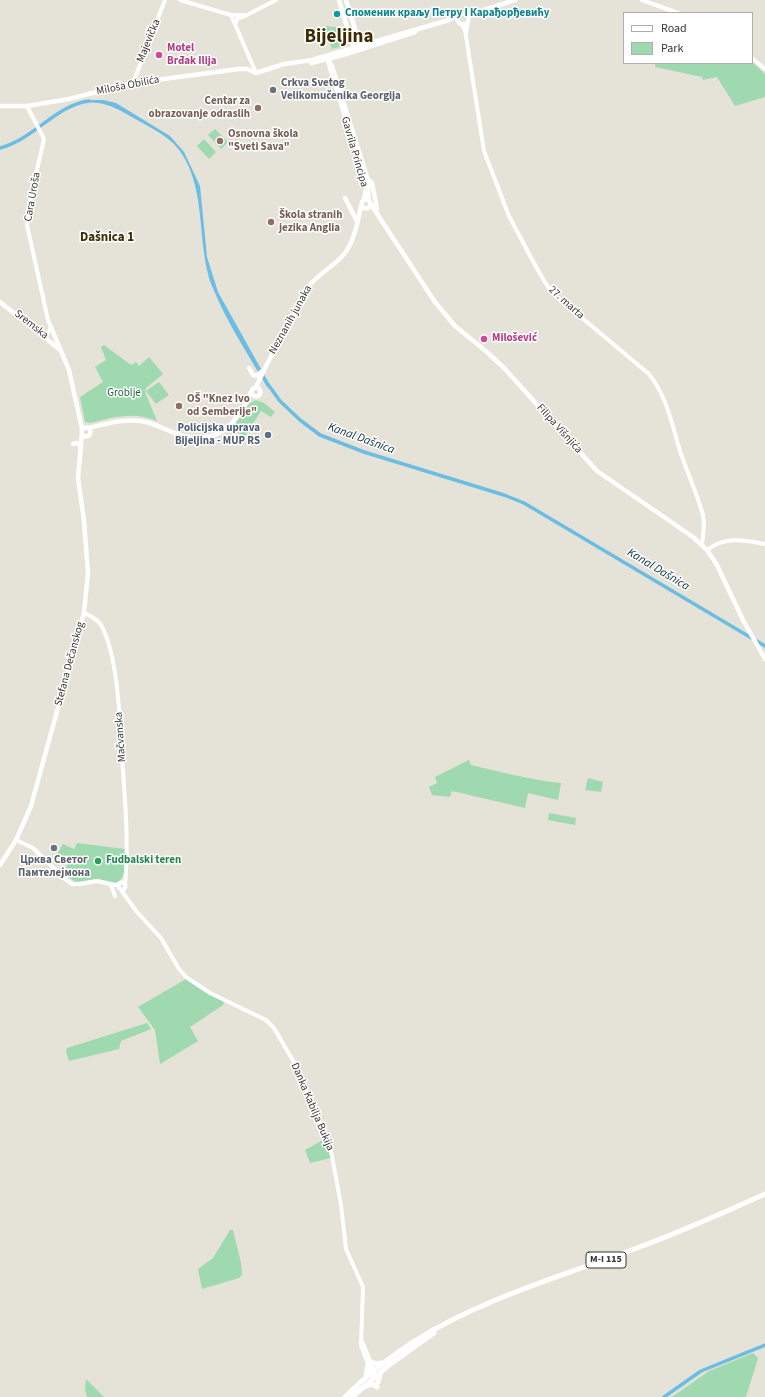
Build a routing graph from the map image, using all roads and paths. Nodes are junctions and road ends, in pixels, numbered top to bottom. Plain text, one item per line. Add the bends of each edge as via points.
1 (165, 0) edge
2 (180, 0) edge
3 (276, 0) edge
4 (339, 0) edge
5 (346, 0) edge
6 (515, 0) edge
7 (642, 0) edge
8 (481, 11) junction
9 (675, 12) edge
10 (462, 14) junction
11 (231, 15) junction
12 (247, 15) junction
13 (468, 21) junction
14 (460, 23) junction
15 (235, 24) junction
16 (466, 37) junction
17 (361, 47) junction
18 (353, 50) junction
19 (336, 57) junction
20 (328, 58) junction
21 (753, 59) edge
22 (252, 62) junction
23 (299, 62) junction
24 (316, 62) junction
25 (330, 66) junction
26 (247, 69) junction
27 (765, 69) edge
28 (259, 72) junction
29 (134, 83) junction
30 (0, 106) edge
31 (27, 106) junction
32 (367, 178) junction
33 (345, 198) dead end
34 (368, 204) junction
35 (378, 215) junction
36 (359, 218) junction
37 (357, 223) junction
38 (0, 302) edge
39 (51, 328) junction
40 (46, 337) junction
41 (60, 350) junction
42 (249, 368) dead end
43 (259, 376) junction
44 (258, 388) junction
45 (251, 392) junction
46 (255, 396) junction
47 (245, 406) junction
48 (79, 412) junction
49 (104, 424) junction
50 (88, 428) junction
51 (82, 432) junction
52 (89, 435) junction
53 (72, 444) dead end
54 (81, 447) junction
55 (80, 453) junction
56 (702, 544) junction
57 (765, 544) edge
58 (707, 550) junction
59 (84, 613) junction
60 (765, 659) edge
61 (16, 840) junction
62 (0, 865) edge
63 (110, 885) junction
64 (121, 886) junction
65 (115, 896) dead end
66 (765, 1194) edge
67 (446, 1324) junction
68 (385, 1362) junction
69 (369, 1364) junction
70 (383, 1370) junction
71 (373, 1374) junction
72 (365, 1378) junction
73 (361, 1388) junction
74 (345, 1397) edge
75 (352, 1397) edge

1 - 29 street, Majevička
2 - 11 street
3 - 12 street
4 - 18 main road
5 - 17 main road
6 - 8 main road
7 - 9 street
8 - 10 main road
8 - 13 main road
10 - 13 main road via 468,16
10 - 14 main road
10 - 17 main road
11 - 12 street
11 - 15 street
12 - 15 street via 238,18
13 - 14 main road
13 - 16 street
14 - 16 street
14 - 17 main road via 454,21
15 - 22 street
16 - 56 street, 27. marta via 484,151 509,216 539,274 552,292 649,374 660,390 667,402 678,445 703,515
17 - 18 main road
18 - 19 main road
18 - 20 main road
19 - 20 main road
19 - 25 main road
20 - 23 main road
20 - 24 main road
20 - 25 main road, Gavrila Principa
21 - 27 street
22 - 26 street
22 - 28 street
23 - 24 main road
23 - 28 main road
24 - 25 main road
25 - 32 main road, Gavrila Principa
25 - 34 main road, Gavrila Principa via 364,178
26 - 28 main road
26 - 29 main road, Miloša Obilića
29 - 31 main road, Miloša Obilića
30 - 31 main road, Miloša Obilića
31 - 39 street, Cara Uroša via 41,132 43,145 27,225
32 - 34 main road
32 - 35 main road via 372,184
33 - 37 main road via 357,218
34 - 35 main road
34 - 36 main road
34 - 36 main road via 361,202
35 - 56 main road, Filipa Višnjića via 442,311 455,326 505,369 597,471
36 - 37 main road, Neznanih junaka
37 - 43 main road, Neznanih junaka via 345,253 318,275 309,286
38 - 40 main road, Sremska
39 - 40 street
39 - 41 main road
40 - 41 main road, Sremska
41 - 48 main road via 69,370
42 - 43 main road via 253,375
43 - 44 main road
44 - 45 main road via 253,388
44 - 46 main road via 260,394
45 - 46 main road
45 - 47 main road
46 - 47 main road
47 - 49 main road via 231,425 206,436 185,436 146,422 120,421
48 - 50 main road
48 - 51 main road
49 - 50 main road
49 - 52 main road
50 - 51 main road
50 - 52 main road
51 - 52 main road
51 - 54 main road
52 - 55 main road
53 - 54 main road
54 - 55 main road
55 - 59 main road, Stefana Dečanskog via 78,480 88,567
56 - 58 main road, Filipa Višnjića
57 - 58 street via 730,540
58 - 60 main road, Filipa Višnjića
59 - 61 main road, Stefana Dečanskog via 37,788
59 - 64 street, Mačvanska via 96,619 102,627 111,658 117,694 125,791 126,873
61 - 62 main road, Stefana Dečanskog
61 - 63 street via 33,848 70,883 97,881
63 - 64 street
63 - 65 street
64 - 69 street, Danka Kabilja Bukija via 137,912 161,938 179,969 210,993 269,1022 299,1071 333,1159 346,1249 363,1291 361,1337
66 - 67 main road, M-I 115 via 688,1229 516,1292
67 - 68 main road, M-I 115 via 416,1340
67 - 70 main road, M-I 115
68 - 69 main road
68 - 71 main road, M-I 115
69 - 71 street
69 - 72 main road
70 - 71 main road, M-I 115
70 - 73 main road via 379,1375 378,1385 370,1384
71 - 72 main road, M-I 115
71 - 73 main road, M-I 115
72 - 74 main road, M-I 115
73 - 75 main road, M-I 115

